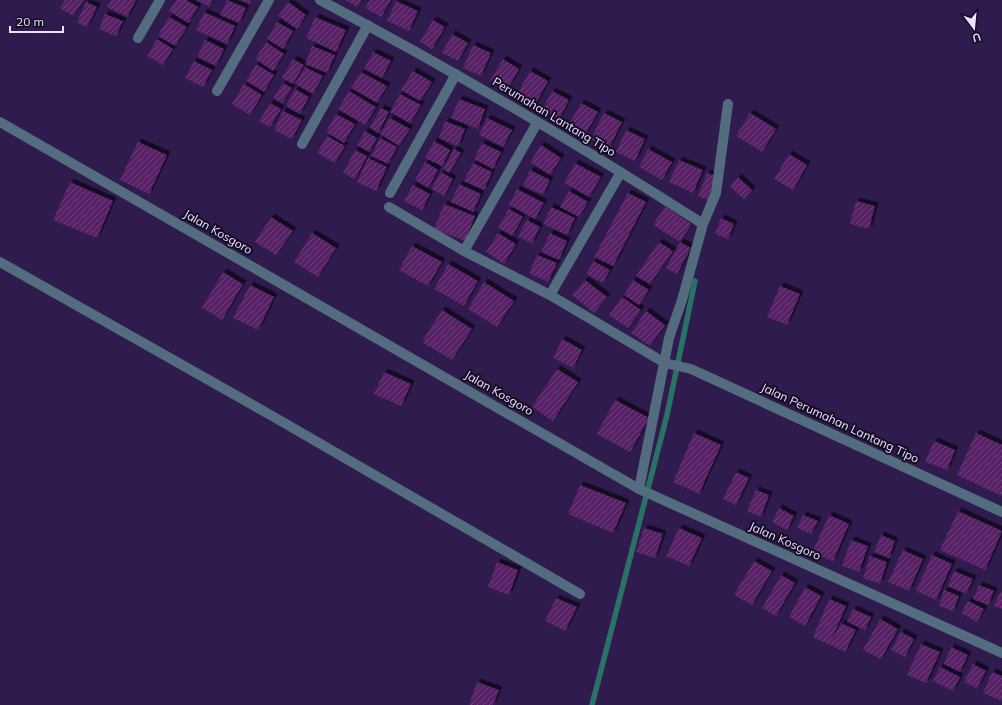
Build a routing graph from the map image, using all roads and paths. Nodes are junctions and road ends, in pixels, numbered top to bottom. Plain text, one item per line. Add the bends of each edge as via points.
1 (160, 0) edge
2 (269, 0) edge
3 (320, 0) edge
4 (368, 26) junction
5 (138, 38) dead end
6 (456, 74) junction
7 (216, 90) dead end
8 (728, 104) dead end
9 (0, 122) edge
10 (537, 123) junction
11 (302, 144) dead end
12 (621, 172) junction
13 (390, 193) dead end
14 (390, 207) dead end
15 (703, 224) junction
16 (464, 251) junction
17 (0, 262) edge
18 (550, 295) junction
19 (665, 363) junction
20 (639, 489) junction
21 (1002, 512) edge
22 (580, 594) dead end
23 (1002, 653) edge

1 - 5 street
2 - 7 street
3 - 4 street, Perumahan Lantang Tipo
4 - 6 street, Perumahan Lantang Tipo
4 - 11 street
6 - 10 street, Perumahan Lantang Tipo
6 - 13 street
8 - 15 street via 716,193
9 - 20 street, Jalan Kosgoro
10 - 12 street, Perumahan Lantang Tipo
10 - 16 street
12 - 15 street, Perumahan Lantang Tipo
12 - 18 street
14 - 16 street, Jalan Perumahan Lantang Tipo
15 - 19 street via 669,338
16 - 18 street, Jalan Perumahan Lantang Tipo
17 - 22 street
18 - 19 street, Jalan Perumahan Lantang Tipo
19 - 20 street
19 - 21 street, Jalan Perumahan Lantang Tipo via 691,369
20 - 23 street, Jalan Kosgoro

